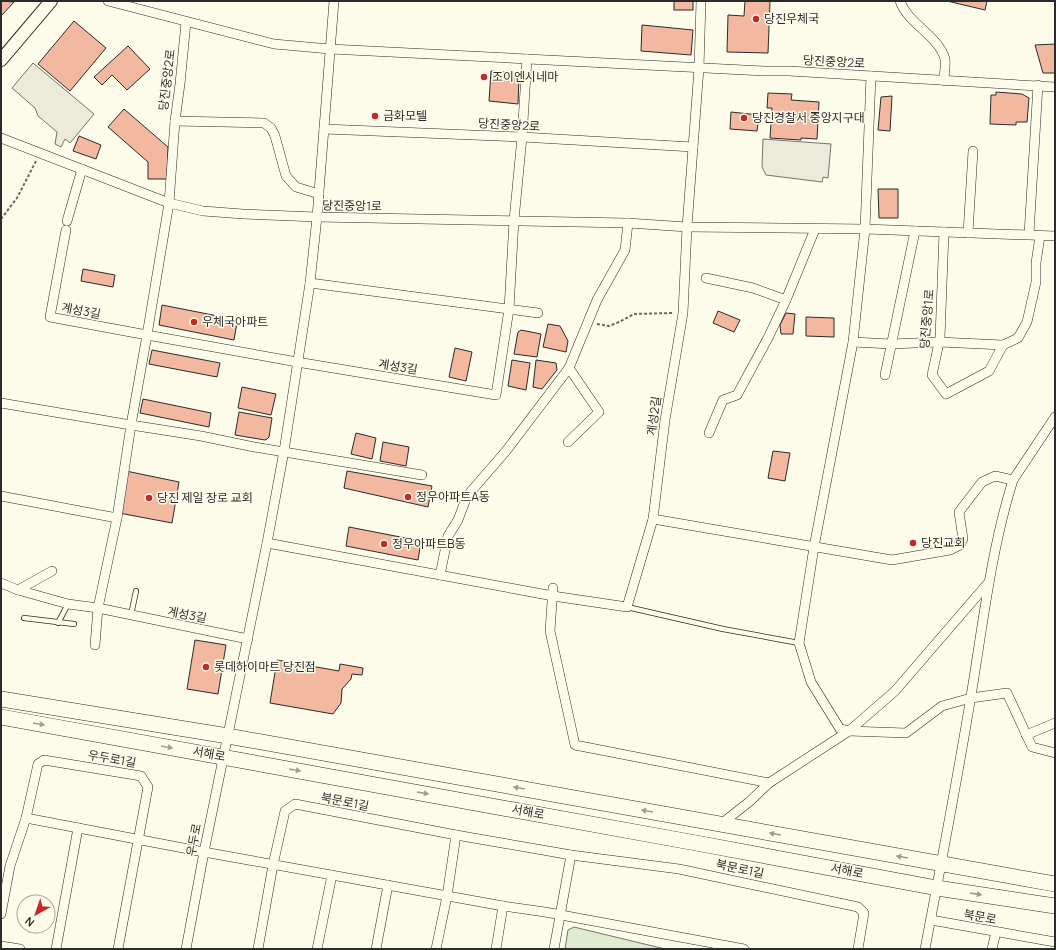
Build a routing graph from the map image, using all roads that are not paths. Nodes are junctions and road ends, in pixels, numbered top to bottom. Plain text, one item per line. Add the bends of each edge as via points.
1 (51, 1) edge
2 (108, 1) edge
3 (334, 1) edge
4 (701, 1) edge
5 (900, 1) edge
6 (186, 22) junction
7 (330, 49) junction
8 (1, 60) edge
9 (527, 60) junction
10 (699, 68) junction
11 (872, 76) junction
12 (944, 81) junction
13 (1038, 85) junction
14 (1055, 87) edge
15 (175, 121) junction
16 (324, 129) junction
17 (522, 137) junction
18 (1, 138) edge
19 (693, 147) junction
20 (973, 151) dead end
21 (82, 169) junction
22 (319, 194) junction
23 (169, 202) junction
24 (317, 217) junction
25 (514, 220) junction
26 (628, 223) junction
27 (687, 227) junction
28 (815, 229) junction
29 (865, 229) junction
30 (915, 231) junction
31 (944, 232) junction
32 (968, 233) junction
33 (1029, 234) junction
34 (1040, 236) junction
35 (1055, 236) edge
36 (706, 278) dead end
37 (310, 282) junction
38 (786, 300) junction
39 (509, 309) junction
40 (538, 313) dead end
41 (146, 335) junction
42 (853, 342) junction
43 (939, 342) junction
44 (891, 344) junction
45 (1003, 345) junction
46 (297, 362) junction
47 (569, 368) junction
48 (885, 375) dead end
49 (1, 403) edge
50 (1055, 417) edge
51 (131, 425) junction
52 (709, 433) dead end
53 (568, 442) dead end
54 (284, 451) junction
55 (422, 475) dead end
56 (1013, 480) junction
57 (1, 496) edge
58 (117, 518) junction
59 (653, 520) junction
60 (267, 544) junction
61 (814, 547) junction
62 (52, 571) dead end
63 (440, 575) junction
64 (989, 582) junction
65 (1, 583) edge
66 (18, 590) junction
67 (136, 591) dead end
68 (553, 592) junction
69 (68, 604) junction
70 (627, 607) junction
71 (98, 608) junction
72 (130, 615) junction
73 (24, 618) dead end
74 (58, 623) junction
75 (74, 624) dead end
76 (248, 639) junction
77 (799, 643) junction
78 (95, 645) dead end
79 (971, 698) junction
80 (1, 699) edge
81 (1, 717) edge
82 (1055, 723) edge
83 (849, 731) junction
84 (1026, 735) junction
85 (228, 736) junction
86 (1055, 753) edge
87 (224, 757) junction
88 (769, 783) junction
89 (26, 818) junction
90 (721, 824) junction
91 (78, 828) junction
92 (456, 835) junction
93 (138, 840) junction
94 (204, 852) junction
95 (571, 855) junction
96 (273, 864) junction
97 (941, 864) junction
98 (332, 875) junction
99 (1055, 884) edge
100 (388, 885) junction
101 (937, 888) junction
102 (447, 896) junction
103 (503, 906) junction
104 (1055, 906) edge
105 (1, 914) edge
106 (560, 914) junction
107 (931, 920) junction
108 (996, 932) junction
109 (1055, 942) edge
110 (1, 946) edge
111 (20, 949) edge
112 (56, 949) edge
113 (118, 949) edge
114 (186, 949) edge
115 (258, 949) edge
116 (317, 949) edge
117 (376, 949) edge
118 (436, 949) edge
119 (496, 949) edge
120 (554, 949) edge
121 (744, 949) edge
122 (858, 949) edge
123 (925, 949) edge
124 (992, 949) edge

1 - 8 street
2 - 6 street, 당진중앙2로
3 - 7 street
4 - 10 street
5 - 12 street via 906,12 941,50 945,60
6 - 7 street, 당진중앙2로 via 274,44
6 - 15 street, 당진중앙2로
7 - 9 street, 당진중앙2로
7 - 16 street
9 - 10 street, 당진중앙2로
9 - 17 street
10 - 11 street, 당진중앙2로
10 - 19 street
11 - 12 street, 당진중앙2로
11 - 29 street, 당진중앙2로
12 - 13 street, 당진중앙2로
13 - 14 street, 당진중앙2로
13 - 33 street
15 - 22 street, 당진중앙2로 via 264,123 271,128 275,136 286,176 296,187
15 - 23 street
16 - 17 street, 당진중앙2로
16 - 22 street
17 - 19 street, 당진중앙2로
17 - 25 street
18 - 21 street, 당진중앙1로
19 - 27 street
20 - 32 street
21 - 23 street, 당진중앙1로
21 - 41 street, 계성3길 via 66,226 50,317
22 - 24 street
23 - 24 street, 당진중앙1로 via 203,211
23 - 41 street
24 - 25 street, 당진중앙1로
24 - 37 street
25 - 26 street, 당진중앙1로
25 - 39 street
26 - 27 street, 당진중앙1로
26 - 47 street via 625,250 597,300
27 - 28 street, 당진중앙1로
27 - 59 street, 계성2길 via 683,313 665,420
28 - 29 street, 당진중앙1로
28 - 38 street
29 - 30 street, 당진중앙1로
29 - 42 street, 당진중앙2로
30 - 31 street, 당진중앙1로
30 - 44 street
31 - 32 street, 당진중앙1로
31 - 43 street, 당진중앙1로
32 - 33 street, 당진중앙1로
33 - 34 street, 당진중앙1로
34 - 35 street, 당진중앙1로
34 - 45 street via 1036,282 1027,322 1018,338
36 - 38 street via 753,288
37 - 39 street
37 - 46 street
38 - 52 street via 738,395 723,400
39 - 40 street
39 - 46 street, 계성3길 via 496,395
41 - 46 street, 계성3길
41 - 51 street
42 - 44 street
42 - 61 street, 당진중앙2로
43 - 44 street
43 - 45 street
43 - 45 street, 당진중앙1로 via 932,375 946,394 990,371
44 - 48 street
46 - 54 street
47 - 53 street via 599,412
47 - 63 street via 506,451 467,496 458,520 448,536
49 - 51 street
50 - 56 street
51 - 54 street
51 - 58 street
54 - 55 street
54 - 60 street
56 - 61 street via 995,476 982,482 959,512 963,539 960,545 950,550 892,560
56 - 64 street via 1003,511
57 - 58 street
58 - 71 street
59 - 61 street
59 - 70 street, 계성2길
60 - 63 street
60 - 76 street
61 - 77 street, 당진중앙2로
62 - 66 street
63 - 68 street
64 - 79 street
64 - 83 street via 895,691
65 - 66 street, 계성3길
66 - 69 street, 계성3길
67 - 72 lane
68 - 70 street
68 - 88 street via 550,631 575,745
69 - 71 street, 계성3길
69 - 74 lane
70 - 77 lane
71 - 72 street, 계성3길
71 - 78 street
72 - 76 street, 계성3길
73 - 74 lane
74 - 75 lane
76 - 85 street
77 - 83 street via 811,682 840,729
79 - 83 street via 942,706 906,733
79 - 84 street via 1007,693
79 - 97 street
80 - 85 main road, 서해로
81 -> 87 main road, 서해로
82 - 84 street
83 - 88 street
84 - 86 street via 1032,747
85 - 87 street, 우두로
90 -> 85 main road, 서해로
87 - 94 street, 우두로
87 -> 101 main road, 서해로
88 - 90 street via 750,802
89 - 91 street
89 - 93 street, 우두로1길 via 38,764 44,760 141,776 148,787
89 - 105 street via 10,866
97 -> 90 main road, 서해로
91 - 93 street
91 - 112 street
92 - 95 street, 북문로1길
92 - 96 street, 북문로1길 via 295,804 285,811
92 - 102 street
93 - 94 street
93 - 113 street, 우두로1길
94 - 96 street
94 - 114 street, 우두로
95 - 106 street
95 - 122 street, 북문로1길 via 679,869 858,907 864,913
96 - 98 street
96 - 115 street, 북문로1길
97 - 99 main road, 서해로
97 - 101 street
98 - 100 street
98 - 116 street
100 - 102 street
100 - 117 street
101 -> 104 main road, 서해로
101 - 107 street
102 - 103 street
102 - 118 street
103 - 106 street
103 - 119 street
106 - 120 street
106 - 121 street
107 - 108 street, 북문로
107 - 123 street
108 - 109 street, 북문로
108 - 124 street
110 - 111 street

